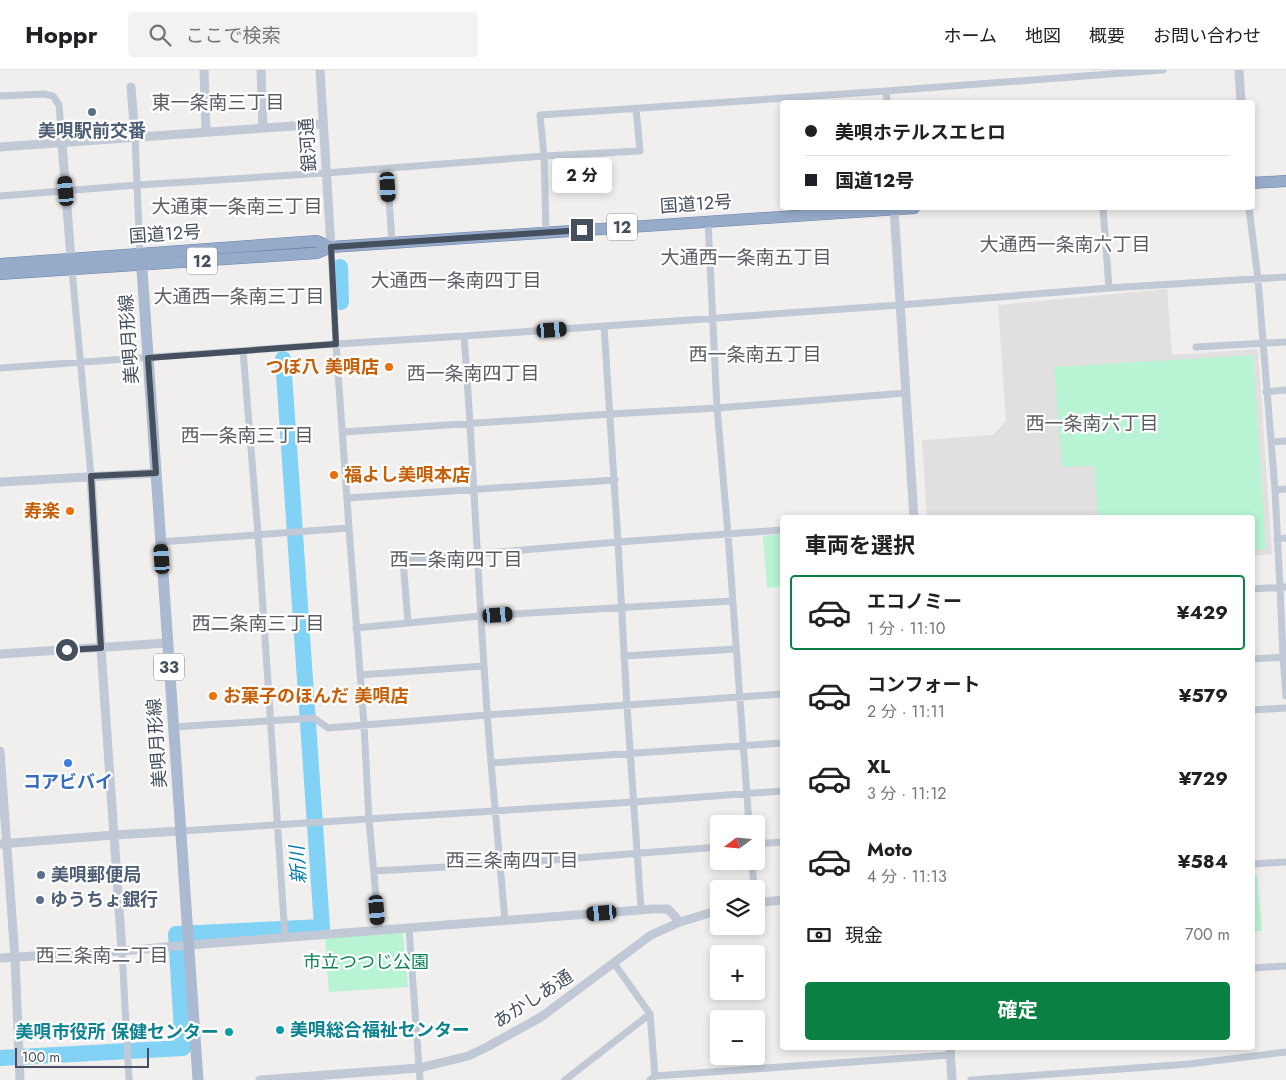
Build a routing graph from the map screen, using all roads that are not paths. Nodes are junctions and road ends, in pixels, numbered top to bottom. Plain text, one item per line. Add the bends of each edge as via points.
1 (204, 70) edge
2 (261, 70) edge
3 (320, 70) edge
4 (1163, 70) edge
5 (1240, 70) edge
6 (131, 86) dead end
7 (886, 91) junction
8 (0, 96) edge
9 (887, 100) edge
10 (1242, 100) edge
11 (636, 108) junction
12 (322, 124) junction
13 (263, 128) junction
14 (206, 132) junction
15 (135, 137) junction
16 (62, 143) junction
17 (0, 147) edge
18 (544, 156) junction
19 (387, 169) junction
20 (326, 173) junction
21 (1286, 181) edge
22 (1255, 183) edge
23 (137, 185) junction
24 (66, 191) junction
25 (0, 196) edge
26 (865, 210) edge
27 (894, 210) edge
28 (1104, 210) edge
29 (1249, 210) edge
30 (708, 221) junction
31 (546, 232) junction
32 (392, 243) junction
33 (331, 247) junction
34 (141, 259) junction
35 (0, 264) edge
36 (71, 265) junction
37 (0, 274) edge
38 (1286, 277) edge
39 (1258, 279) junction
40 (1109, 288) junction
41 (900, 305) junction
42 (713, 318) junction
43 (604, 326) junction
44 (464, 336) junction
45 (1286, 342) edge
46 (336, 344) junction
47 (1263, 344) junction
48 (1196, 347) dead end
49 (243, 351) junction
50 (148, 358) junction
51 (80, 362) junction
52 (0, 368) edge
53 (1286, 390) edge
54 (1266, 392) junction
55 (906, 393) junction
56 (717, 408) junction
57 (611, 414) junction
58 (471, 424) junction
59 (343, 432) junction
60 (1286, 441) edge
61 (1271, 442) junction
62 (156, 473) junction
63 (91, 476) junction
64 (615, 480) junction
65 (0, 482) edge
66 (1286, 489) edge
67 (474, 490) junction
68 (1274, 490) junction
69 (347, 498) junction
70 (914, 515) edge
71 (348, 528) junction
72 (780, 530) edge
73 (258, 534) junction
74 (728, 534) junction
75 (1286, 538) edge
76 (1277, 539) junction
77 (160, 542) junction
78 (618, 542) junction
79 (477, 554) junction
80 (1283, 587) edge
81 (1255, 589) edge
82 (732, 601) junction
83 (622, 607) junction
84 (480, 616) junction
85 (408, 623) junction
86 (356, 628) junction
87 (168, 643) junction
88 (101, 648) junction
89 (736, 649) junction
90 (0, 654) edge
91 (624, 656) junction
92 (1284, 657) edge
93 (1255, 660) edge
94 (484, 666) junction
95 (360, 674) junction
96 (780, 694) edge
97 (1286, 696) edge
98 (740, 697) junction
99 (627, 706) junction
100 (1286, 708) edge
101 (1255, 710) edge
102 (487, 715) junction
103 (270, 721) junction
104 (364, 725) junction
105 (173, 727) junction
106 (780, 743) edge
107 (743, 745) junction
108 (0, 751) edge
109 (630, 754) junction
110 (491, 763) junction
111 (780, 791) edge
112 (746, 794) junction
113 (634, 802) junction
114 (495, 811) junction
115 (748, 815) edge
116 (369, 820) junction
117 (277, 824) junction
118 (181, 831) junction
119 (114, 835) junction
120 (780, 842) edge
121 (765, 843) edge
122 (3, 844) edge
123 (710, 848) edge
124 (637, 854) junction
125 (1286, 862) edge
126 (500, 864) junction
127 (1255, 864) edge
128 (374, 871) junction
129 (780, 900) edge
130 (765, 902) edge
131 (641, 909) junction
132 (710, 913) edge
133 (505, 921) junction
134 (680, 922) junction
135 (409, 928) junction
136 (379, 929) junction
137 (285, 937) junction
138 (189, 944) junction
139 (122, 951) junction
140 (0, 958) edge
141 (15, 958) junction
142 (614, 964) junction
143 (1286, 966) edge
144 (1255, 968) edge
145 (650, 1014) junction
146 (950, 1051) edge
147 (1286, 1052) edge
148 (419, 1068) junction
149 (653, 1078) edge
150 (20, 1080) edge
151 (129, 1080) edge
152 (198, 1080) edge
153 (266, 1080) edge
154 (420, 1080) edge
155 (565, 1080) edge
156 (952, 1080) edge
157 (971, 1080) edge

1 - 14 street
2 - 13 street
3 - 12 street, 銀河通
4 - 7 street
5 - 10 street
6 - 15 street
7 - 9 street
7 - 11 street
8 - 16 street via 53,96 60,105
11 - 18 street via 540,115
11 - 18 street via 640,150
12 - 13 street
12 - 20 street, 銀河通
13 - 14 street
14 - 15 street
15 - 16 street
15 - 23 street
16 - 17 street
16 - 24 street
18 - 19 street
18 - 31 street
19 - 20 street
19 - 32 street
20 - 23 street
20 - 33 street, 銀河通
21 - 22 highway
23 - 24 street
23 - 34 street
24 - 25 street
24 - 36 street
26 - 30 highway, 国道12号 / 12
27 - 41 street
28 - 40 street
29 - 39 street
30 - 31 highway, 国道12号 / 12
30 - 42 street
31 - 32 highway, 国道12号 / 12
32 - 33 highway, 国道12号 / 12
33 - 34 highway, 国道12号 / 12 via 317,253
33 - 46 street
34 - 36 highway, 国道12号 / 12
34 - 50 main road, 美唄月形線 / 33
35 - 36 highway, 国道12号 / 12
36 - 37 highway, 国道12号 / 12
36 - 51 street
38 - 39 street
39 - 40 street
39 - 47 street
40 - 41 street
41 - 42 street
41 - 55 street
42 - 43 street
42 - 56 street
43 - 44 street
43 - 57 street
44 - 46 street
44 - 58 street
45 - 47 street
46 - 49 street
46 - 59 street
47 - 48 street
47 - 54 street
49 - 50 street
49 - 73 street
50 - 51 street
50 - 62 main road, 美唄月形線 / 33
51 - 52 street
51 - 63 street
53 - 54 street
54 - 61 street
55 - 56 street
55 - 70 street
56 - 57 street
56 - 74 street
57 - 58 street
57 - 64 street
58 - 59 street
58 - 67 street
59 - 69 street
60 - 61 street
61 - 68 street
62 - 63 street
62 - 77 main road, 美唄月形線 / 33
63 - 65 street
63 - 88 street
64 - 67 street
64 - 78 street
66 - 68 street
67 - 69 street
67 - 79 street
68 - 76 street
69 - 71 street
71 - 73 street
71 - 86 street
72 - 74 street
73 - 77 street
73 - 103 street
74 - 78 street
74 - 82 street
75 - 76 street
76 - 80 street
77 - 87 main road, 美唄月形線 / 33
78 - 79 street
78 - 83 street
79 - 84 street
79 - 85 street via 403,560
80 - 81 street
80 - 92 street
82 - 83 street
82 - 89 street
83 - 84 street
83 - 91 street
84 - 85 street
84 - 94 street
85 - 86 street
86 - 95 street
87 - 88 street
87 - 105 main road, 美唄月形線 / 33
88 - 90 street
88 - 119 street
89 - 91 street
89 - 98 street
91 - 99 street
92 - 93 street
92 - 97 street
94 - 95 street
94 - 102 street
95 - 104 street
96 - 98 street
98 - 99 street
98 - 107 street
99 - 102 street
99 - 109 street
100 - 101 street
102 - 104 street
102 - 110 street
103 - 104 street via 314,718 328,728
103 - 105 street
103 - 117 street
104 - 116 street
105 - 118 main road, 美唄月形線 / 33
106 - 107 street
107 - 109 street
107 - 112 street
108 - 122 street
109 - 110 street
109 - 113 street
110 - 114 street
111 - 112 street
112 - 113 street
112 - 115 street
113 - 114 street
113 - 124 street
114 - 116 street
114 - 126 street
116 - 117 street
116 - 128 street
117 - 118 street
117 - 137 street
118 - 119 street
118 - 138 main road, 美唄月形線 / 33
119 - 122 street
119 - 139 street
120 - 121 street
122 - 141 street
123 - 124 street
124 - 126 street
124 - 131 street
125 - 127 street
126 - 128 street
126 - 133 street
128 - 136 street
129 - 130 street
131 - 133 street
131 - 134 street via 668,909
132 - 134 street, あかしあ通
133 - 135 street
134 - 142 street, あかしあ通 via 651,935
135 - 136 street
135 - 148 street
136 - 137 street
137 - 138 street
138 - 139 street
138 - 152 main road, 美唄月形線 / 33
139 - 141 street
139 - 151 street
140 - 141 street
141 - 150 street
142 - 145 street
142 - 148 street, あかしあ通 via 541,1017 487,1047 468,1056
143 - 144 street
145 - 149 street
145 - 155 street
146 - 149 street
146 - 156 street
147 - 157 street via 1189,1064
148 - 153 street, あかしあ通
148 - 154 street

